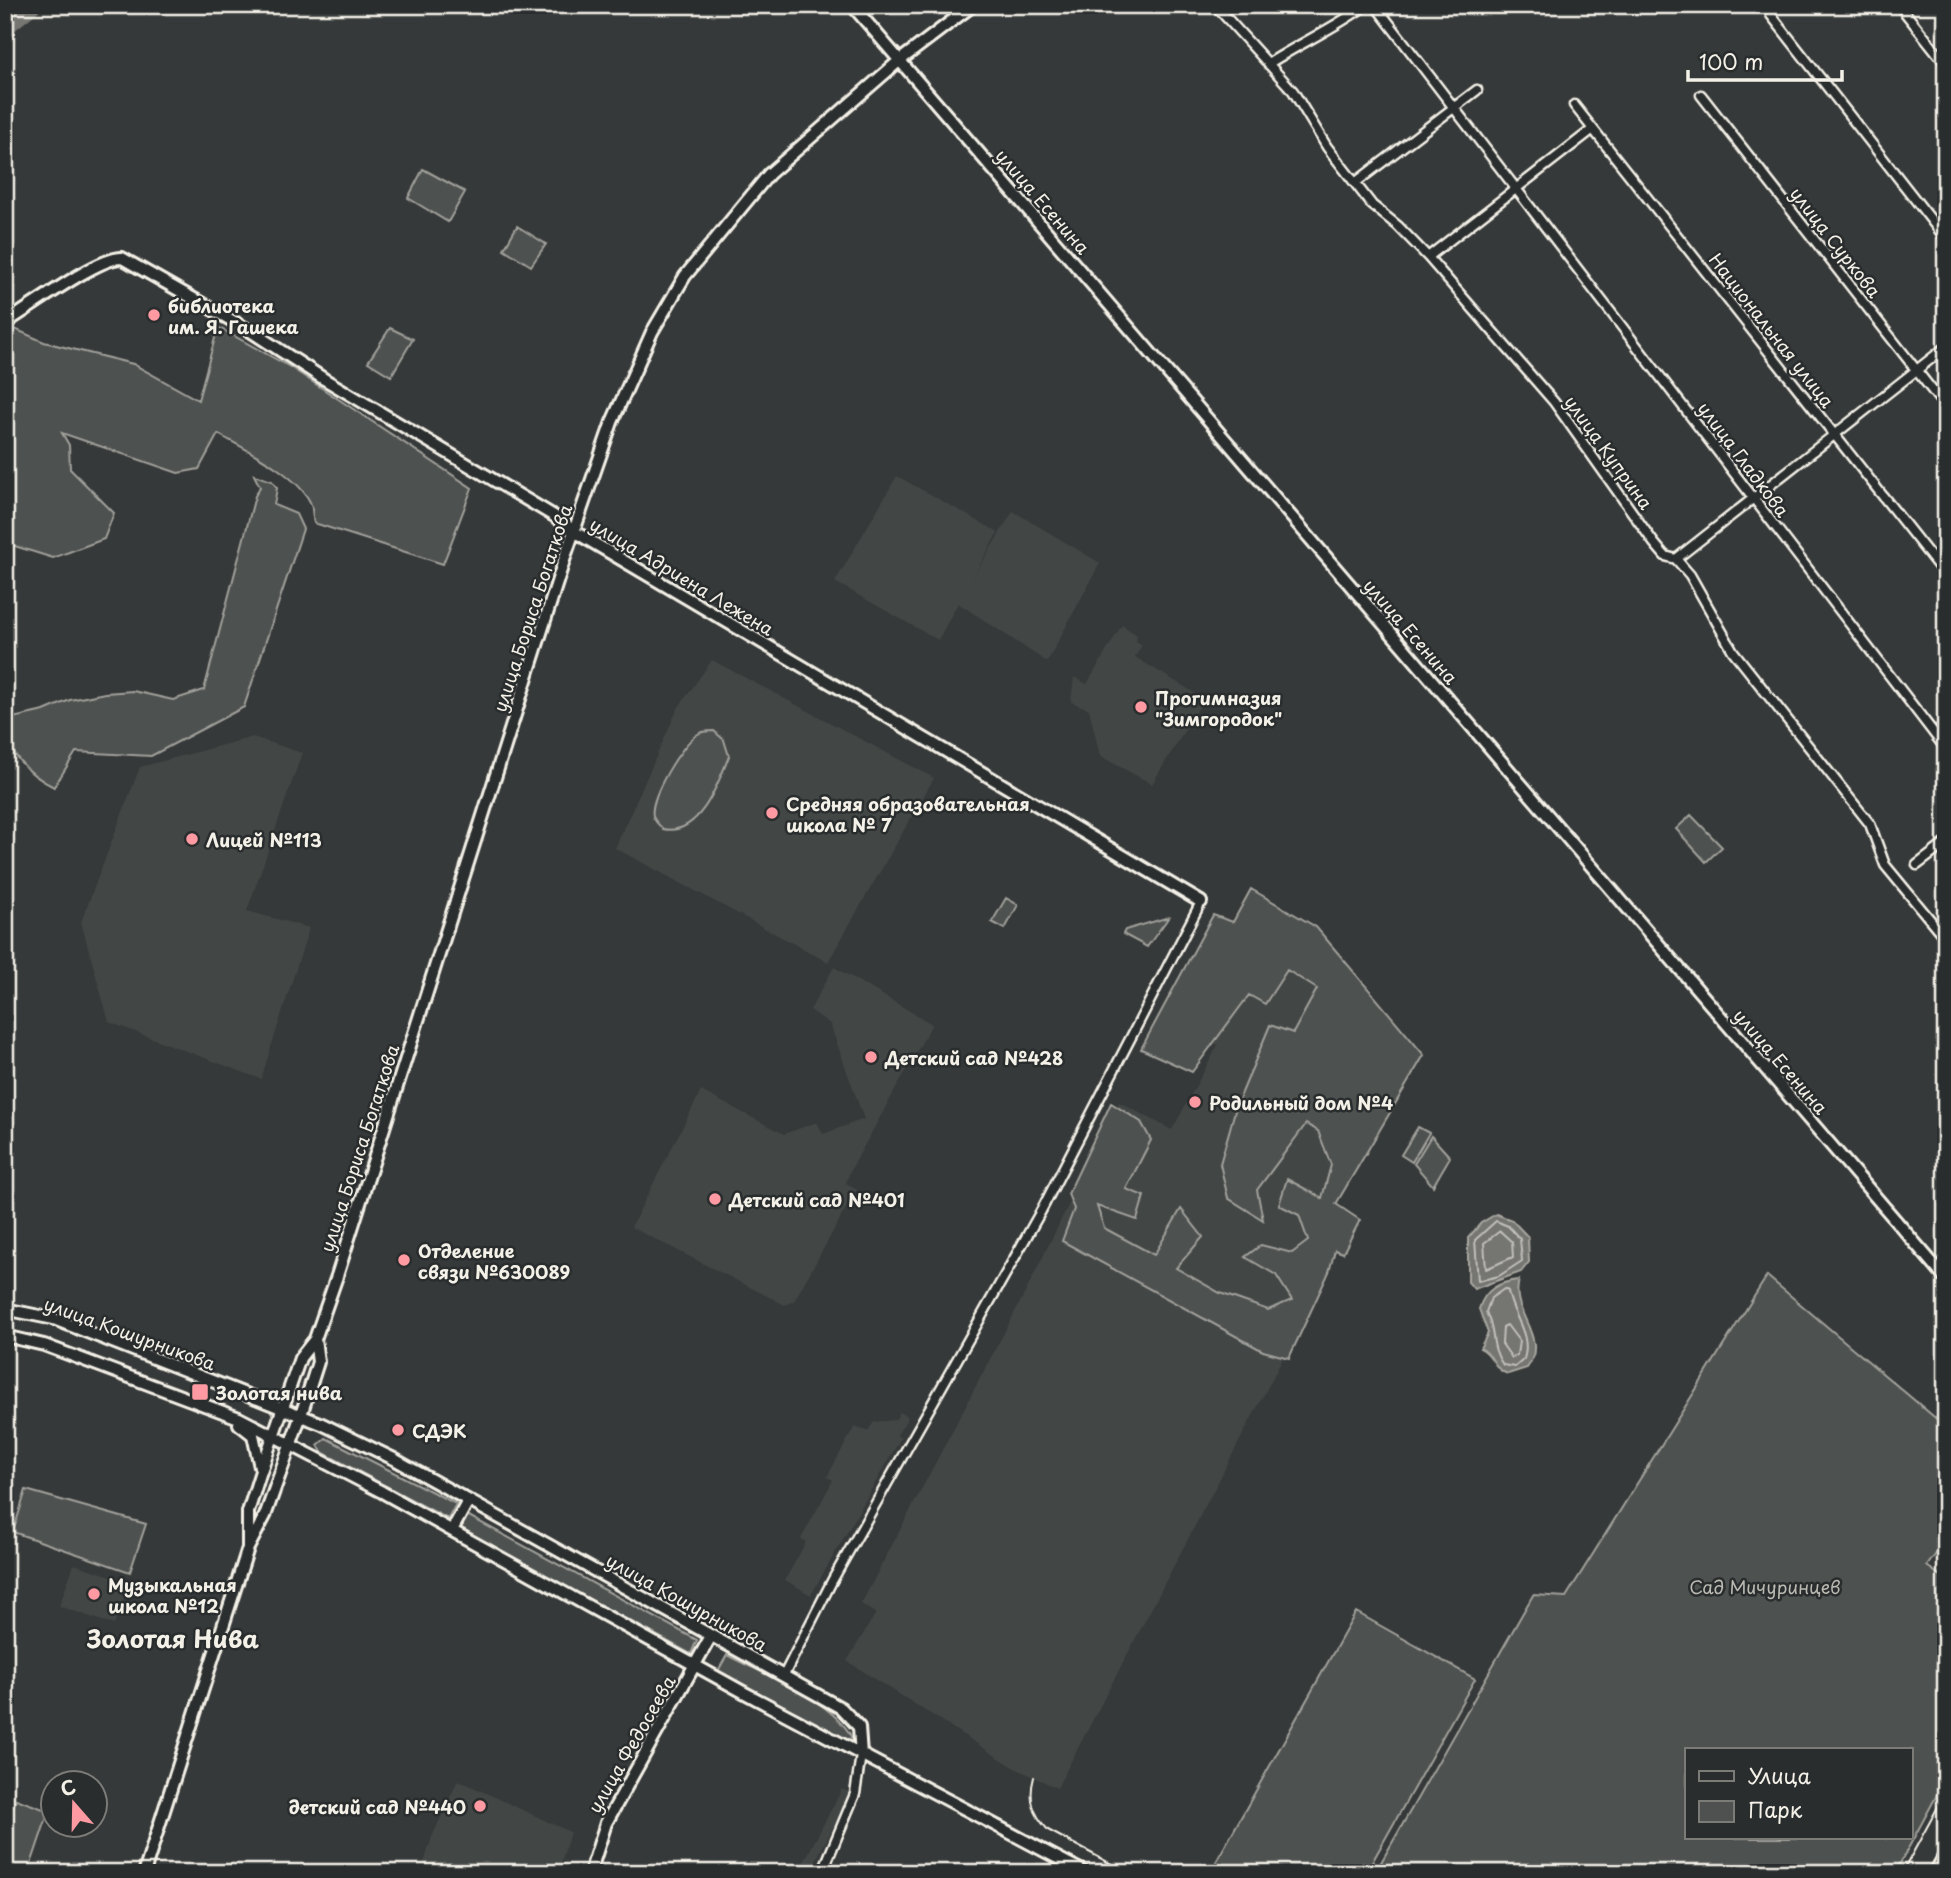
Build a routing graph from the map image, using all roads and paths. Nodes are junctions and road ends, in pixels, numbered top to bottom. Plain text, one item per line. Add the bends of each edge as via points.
1 (852, 5) edge
2 (973, 5) edge
3 (1215, 5) edge
4 (1366, 5) edge
5 (1375, 5) edge
6 (1899, 5) edge
7 (1771, 15) dead end
8 (899, 61) junction
9 (1268, 64) junction
10 (1946, 64) edge
11 (1478, 90) dead end
12 (1701, 95) dead end
13 (1574, 105) dead end
14 (1454, 107) junction
15 (1593, 129) junction
16 (1354, 183) junction
17 (1516, 189) junction
18 (1946, 239) edge
19 (1428, 257) junction
20 (5, 323) edge
21 (1946, 347) edge
22 (1916, 370) junction
23 (1946, 408) edge
24 (1835, 435) junction
25 (1754, 499) junction
26 (575, 532) junction
27 (1676, 559) junction
28 (1946, 576) edge
29 (1946, 749) edge
30 (1946, 843) edge
31 (1917, 865) dead end
32 (1200, 902) joint
33 (1946, 939) edge
34 (1946, 1279) edge
35 (5, 1309) edge
36 (5, 1336) edge
37 (315, 1339) junction
38 (214, 1407) junction
39 (284, 1408) junction
40 (301, 1415) junction
41 (274, 1438) junction
42 (290, 1446) junction
43 (260, 1474) junction
44 (468, 1501) junction
45 (452, 1530) junction
46 (248, 1548) junction
47 (711, 1636) junction
48 (696, 1666) junction
49 (784, 1675) junction
50 (862, 1755) junction
51 (1946, 1855) edge
52 (144, 1873) edge
53 (590, 1873) edge
54 (822, 1873) edge
55 (1086, 1873) edge
56 (1936, 1873) edge

1 - 8 main road, улица Есенина
2 - 8 main road, улица Бориса Богаткова
3 - 9 street, улица Куприна
4 - 9 street
5 - 14 street, улица Гладкова
6 - 10 street
7 - 18 street
8 - 26 main road, улица Бориса Богаткова via 769,174 685,276 628,383
8 - 34 main road, улица Есенина
9 - 16 street, улица Куприна via 1293,91
11 - 14 street
12 - 22 street, улица Суркова
13 - 15 street, Национальная улица
14 - 16 street
14 - 17 street, улица Гладкова
15 - 17 street
15 - 24 street, Национальная улица
16 - 19 street, улица Куприна
17 - 19 street
17 - 25 street, улица Гладкова
19 - 27 street, улица Куприна via 1553,402 1654,543 1665,556
20 - 26 main road, улица Адриена Лежена via 95,266 113,257 122,258 252,332
21 - 22 street
22 - 23 street, улица Суркова
22 - 24 street
24 - 25 street
24 - 28 street, Национальная улица
25 - 27 street
25 - 29 street, улица Гладкова
26 - 32 main road, улица Адриена Лежена
26 - 37 main road, улица Бориса Богаткова
27 - 33 street, улица Куприна via 1733,651 1870,824 1885,866
30 - 31 street
32 - 49 street via 1041,1211 832,1581
35 - 39 main road, улица Кошурникова via 54,1319
36 - 38 main road via 44,1345
37 - 39 main road, улица Бориса Богаткова via 300,1358
37 - 40 main road, улица Бориса Богаткова via 318,1362
38 - 41 main road
38 - 43 main road via 253,1435
39 - 40 main road, улица Кошурникова
39 - 41 main road, улица Бориса Богаткова
40 - 42 main road, улица Бориса Богаткова
40 - 44 main road, улица Кошурникова
41 - 42 main road
41 - 43 main road, улица Бориса Богаткова
42 - 45 main road
42 - 46 main road, улица Бориса Богаткова via 265,1517
43 - 46 main road, улица Бориса Богаткова via 248,1512
44 - 45 main road
44 - 47 main road, улица Кошурникова
45 - 48 main road
46 - 52 main road, улица Бориса Богаткова
47 - 48 main road, улица Федосеева
47 - 49 main road, улица Кошурникова
48 - 50 main road
48 - 53 main road, улица Федосеева via 606,1823
49 - 50 main road, улица Кошурникова via 851,1717 859,1727
50 - 54 street via 855,1794
50 - 55 main road
51 - 56 main road

